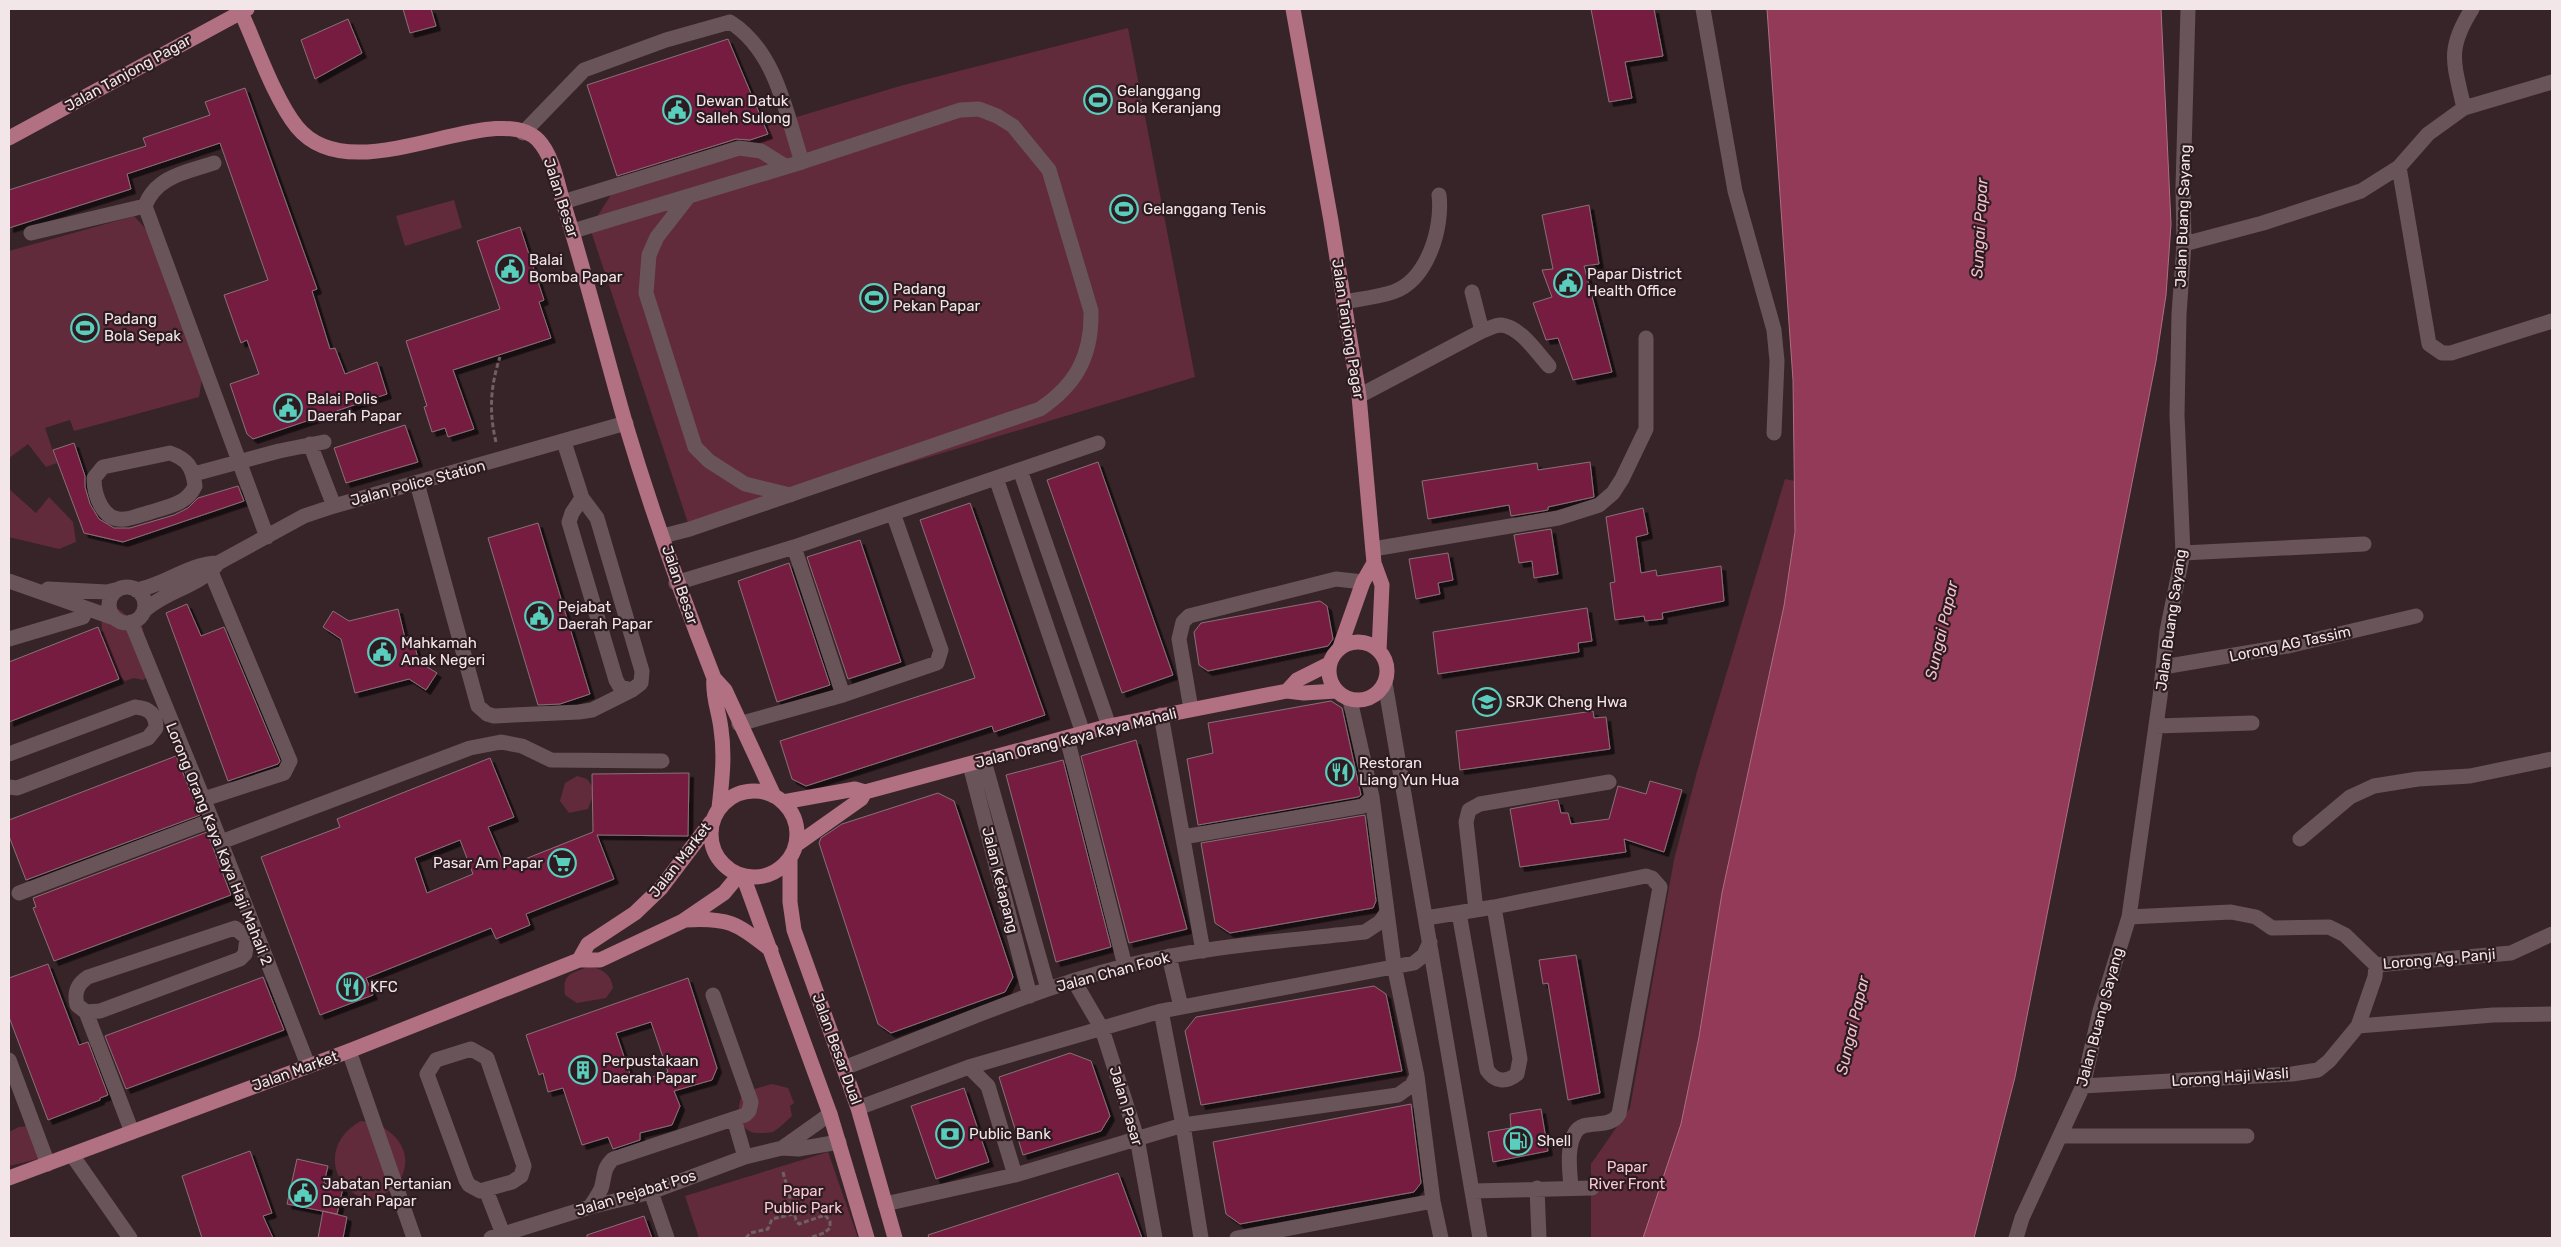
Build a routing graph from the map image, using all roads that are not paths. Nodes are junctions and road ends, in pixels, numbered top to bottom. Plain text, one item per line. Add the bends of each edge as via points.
1 (1293, 9) edge
2 (1703, 9) edge
3 (2188, 9) edge
4 (2472, 9) edge
5 (244, 10) edge
6 (2552, 82) edge
7 (2464, 108) junction
8 (523, 132) junction
9 (9, 138) edge
10 (802, 162) junction
11 (214, 163) dead end
12 (785, 166) junction
13 (2399, 167) junction
14 (1439, 195) dead end
15 (688, 196) junction
16 (564, 202) junction
17 (145, 206) junction
18 (573, 231) junction
19 (31, 233) dead end
20 (2184, 244) junction
21 (1472, 292) dead end
22 (1344, 302) junction
23 (2552, 321) edge
24 (1482, 331) junction
25 (1646, 338) dead end
26 (1549, 366) dead end
27 (1359, 396) junction
28 (626, 423) junction
29 (1774, 433) dead end
30 (564, 442) junction
31 (1098, 443) dead end
32 (238, 462) junction
33 (1020, 470) junction
34 (194, 474) junction
35 (996, 478) junction
36 (417, 483) junction
37 (790, 495) junction
38 (583, 505) junction
39 (334, 506) junction
40 (893, 513) junction
41 (663, 536) junction
42 (266, 537) junction
43 (2364, 544) dead end
44 (794, 547) junction
45 (2183, 553) junction
46 (1373, 556) junction
47 (215, 567) junction
48 (9, 581) edge
49 (1363, 582) junction
50 (676, 583) junction
51 (119, 589) junction
52 (36, 590) junction
53 (136, 590) junction
54 (144, 610) junction
55 (2416, 616) dead end
56 (84, 617) dead end
57 (114, 618) junction
58 (131, 622) junction
59 (9, 639) edge
60 (1340, 648) junction
61 (1379, 651) junction
62 (1329, 664) junction
63 (2163, 667) junction
64 (714, 678) junction
65 (1385, 683) junction
66 (632, 690) junction
67 (1287, 691) junction
68 (1336, 691) junction
69 (843, 695) junction
70 (1350, 700) junction
71 (1191, 709) junction
72 (161, 716) junction
73 (1161, 716) junction
74 (2252, 723) dead end
75 (739, 724) junction
76 (1109, 726) junction
77 (2156, 726) junction
78 (1083, 733) junction
79 (1067, 738) junction
80 (9, 754) edge
81 (2552, 759) edge
82 (662, 761) dead end
83 (977, 763) junction
84 (1609, 782) dead end
85 (9, 787) edge
86 (866, 792) junction
87 (1372, 797) junction
88 (204, 799) junction
89 (779, 799) junction
90 (716, 813) junction
91 (212, 820) junction
92 (1183, 837) junction
93 (2300, 839) dead end
94 (221, 842) junction
95 (796, 845) junction
96 (790, 859) junction
97 (741, 876) junction
98 (19, 893) dead end
99 (1494, 907) junction
100 (1476, 910) junction
101 (1387, 912) junction
102 (1459, 913) junction
103 (2129, 917) junction
104 (1426, 918) junction
105 (683, 921) junction
106 (2552, 934) edge
107 (251, 937) junction
108 (1430, 942) junction
109 (772, 950) junction
110 (1203, 951) junction
111 (1169, 956) junction
112 (579, 960) junction
113 (1394, 965) junction
114 (2376, 965) junction
115 (1125, 966) junction
116 (1074, 981) junction
117 (1048, 990) junction
118 (713, 995) dead end
119 (1030, 996) junction
120 (1181, 1007) junction
121 (1161, 1010) junction
122 (86, 1012) junction
123 (2552, 1014) edge
124 (2358, 1026) junction
125 (1102, 1029) junction
126 (349, 1051) junction
127 (9, 1060) edge
128 (308, 1065) junction
129 (969, 1067) junction
130 (844, 1068) junction
131 (1417, 1076) junction
132 (2083, 1086) junction
133 (858, 1108) junction
134 (830, 1114) junction
135 (734, 1119) junction
136 (1183, 1125) junction
137 (132, 1132) junction
138 (2060, 1136) junction
139 (2248, 1136) dead end
140 (1137, 1138) junction
141 (839, 1142) junction
142 (782, 1148) junction
143 (72, 1155) junction
144 (745, 1157) junction
145 (48, 1164) junction
146 (1015, 1175) junction
147 (9, 1178) edge
148 (1537, 1188) junction
149 (1571, 1188) junction
150 (1592, 1188) dead end
151 (486, 1190) junction
152 (1473, 1191) junction
153 (651, 1192) junction
154 (1433, 1201) junction
155 (885, 1204) junction
156 (590, 1207) junction
157 (497, 1236) edge
158 (130, 1238) edge
159 (414, 1238) edge
160 (667, 1238) edge
161 (867, 1238) edge
162 (895, 1238) edge
163 (1155, 1238) edge
164 (1201, 1238) edge
165 (1237, 1238) edge
166 (1441, 1238) edge
167 (1480, 1238) edge
168 (1539, 1238) edge
169 (2016, 1238) edge

1 - 22 main road, Jalan Tanjong Pagar
2 - 29 street via 1735,191 1774,330 1777,361
3 - 20 street, Jalan Buang Sayang
4 - 7 street via 2453,46
5 - 8 main road via 284,105 298,129 330,149 372,153 484,131 506,129
5 - 9 main road, Jalan Tanjong Pagar
6 - 7 street
7 - 13 street via 2428,134
8 - 10 street via 584,70 666,40 730,22 743,31 770,66
8 - 16 main road, Jalan Besar via 538,139 546,152
10 - 12 street
10 - 37 street via 960,110 978,109 997,116 1013,126 1049,170 1091,311 1092,333 1079,369 1056,398 1040,409
11 - 17 street via 157,184
12 - 15 street
12 - 16 street via 762,151 739,148
13 - 20 street via 2361,191 2263,223
13 - 23 street via 2429,344 2442,353 2451,353
14 - 22 street via 1441,211 1437,237 1408,283 1394,292
15 - 18 street
15 - 37 street via 657,237 649,255 646,293 695,447 709,461 745,484
16 - 18 main road, Jalan Besar
17 - 19 street
17 - 32 street
18 - 28 main road, Jalan Besar
20 - 45 street, Jalan Buang Sayang via 2177,415
21 - 24 street
22 - 27 main road, Jalan Tanjong Pagar
24 - 26 street via 1501,325 1510,328 1520,334
24 - 27 street
25 - 46 street via 1646,429 1622,479 1600,505 1558,518
27 - 46 main road, Jalan Tanjong Pagar
28 - 30 street, Jalan Police Station
28 - 41 main road, Jalan Besar
30 - 36 street, Jalan Police Station
30 - 38 street
31 - 33 street
32 - 34 street
32 - 39 street via 317,443
32 - 42 street
33 - 35 street
33 - 76 street
34 - 34 street via 195,486 184,501 125,519 108,514 100,506 94,487 94,478 103,467 170,452 190,464
35 - 40 street
35 - 78 street
36 - 39 street, Jalan Police Station
36 - 66 street via 478,706 494,716 579,712 592,710
37 - 41 street
38 - 66 street via 597,518 642,671 641,683
38 - 66 street via 570,517 570,522 616,680 623,689
39 - 42 street, Jalan Police Station via 304,516
40 - 44 street
40 - 69 street via 941,650 940,658 932,666
41 - 50 main road, Jalan Besar
42 - 47 street, Jalan Police Station
43 - 45 street
44 - 50 street
44 - 69 street
45 - 63 street, Jalan Buang Sayang
46 - 49 main road
46 - 61 main road, Jalan Tanjong Pagar via 1382,585
47 - 53 street, Jalan Police Station via 206,563
47 - 54 street, Jalan Police Station via 155,600
47 - 88 street via 290,761 284,773
48 - 52 street
49 - 60 main road
49 - 71 street via 1336,578 1189,616 1183,622 1179,639
50 - 64 main road, Jalan Besar
51 - 52 street via 107,592
51 - 53 street
51 - 57 street via 109,602
52 - 57 street
53 - 54 street via 143,599
54 - 58 street
55 - 63 street, Lorong AG Tassim via 2288,646
56 - 59 street
57 - 58 street
58 - 72 street, Lorong Orang Kaya Kaya Haji Mahali 2
60 - 61 main road via 1356,642
60 - 62 main road
61 - 65 main road via 1387,666
62 - 67 main road, Jalan Orang Kaya Kaya Mahali via 1297,680
62 - 68 main road via 1328,674
63 - 77 street, Jalan Buang Sayang
64 - 75 main road, Jalan Besar via 725,690
64 - 90 main road, Jalan Besar via 712,692 721,727 723,753
65 - 70 main road via 1366,700
65 - 104 street
67 - 68 main road, Jalan Orang Kaya Kaya Mahali
67 - 71 main road, Jalan Orang Kaya Kaya Mahali
68 - 70 main road
69 - 75 street
70 - 87 street
71 - 73 main road, Jalan Orang Kaya Kaya Mahali
72 - 80 street via 135,707
72 - 85 street via 148,738 17,788
72 - 88 street, Lorong Orang Kaya Kaya Haji Mahali 2
73 - 76 main road, Jalan Orang Kaya Kaya Mahali
73 - 92 street
74 - 77 street
75 - 89 main road, Jalan Besar
76 - 78 main road, Jalan Orang Kaya Kaya Mahali
77 - 103 street, Jalan Buang Sayang
78 - 79 main road, Jalan Orang Kaya Kaya Mahali
79 - 83 main road, Jalan Orang Kaya Kaya Mahali
79 - 115 street
81 - 93 street via 2470,776 2374,786 2350,798
82 - 94 street via 551,760 522,746 501,742 470,748
83 - 86 main road, Jalan Orang Kaya Kaya Mahali
83 - 117 street, Jalan Ketapang
83 - 119 street, Jalan Ketapang
84 - 100 street via 1480,804 1469,810 1466,822
86 - 89 main road, Jalan Orang Kaya Kaya Mahali via 856,789
86 - 95 main road, Jalan Orang Kaya Kaya Mahali via 861,800
87 - 92 street via 1364,806
87 - 101 street
88 - 91 street, Lorong Orang Kaya Kaya Haji Mahali 2
89 - 90 main road via 760,791 744,792 730,798
89 - 95 main road via 793,814
90 - 97 main road via 711,840 714,852 720,862
90 - 112 main road, Jalan Market via 662,888 635,913 588,944
91 - 94 street, Lorong Orang Kaya Kaya Haji Mahali 2
91 - 98 street
92 - 110 street
94 - 107 street, Lorong Orang Kaya Kaya Haji Mahali 2
95 - 96 main road
96 - 97 main road via 769,875 756,878
96 - 130 main road, Jalan Besar Dual via 794,930
97 - 105 main road, Jalan Market via 724,893
97 - 109 main road, Jalan Besar Dual
99 - 100 street
99 - 102 street via 1520,1059 1517,1074 1502,1081 1495,1079 1487,1070
99 - 149 street via 1646,876 1660,887 1620,1114 1611,1123 1582,1126 1574,1134 1570,1155
100 - 102 street
101 - 110 street, Jalan Chan Fook via 1380,922 1365,932
101 - 113 street
102 - 104 street
103 - 114 street, Lorong Ag. Panji via 2231,912 2256,917 2272,928 2329,927 2344,935
103 - 132 street, Jalan Buang Sayang via 2100,1010
104 - 108 street
105 - 109 main road via 709,918 729,922 740,926
105 - 112 main road, Jalan Market via 600,960
106 - 114 street, Lorong Ag. Panji via 2511,953
107 - 122 street via 240,959 100,1011
107 - 122 street via 235,928 228,929 88,977 81,982 76,994 77,1005
107 - 128 street, Lorong Orang Kaya Kaya Haji Mahali 2
108 - 113 street via 1419,960
108 - 152 street
109 - 134 main road, Jalan Besar Dual
110 - 111 street, Jalan Chan Fook
111 - 115 street, Jalan Chan Fook
111 - 120 street
112 - 126 main road, Jalan Market
113 - 120 street
113 - 131 street
114 - 124 street
115 - 116 street, Jalan Chan Fook
116 - 117 street, Jalan Chan Fook
116 - 125 street, Jalan Pasar
117 - 119 street, Jalan Chan Fook
118 - 135 street via 750,1102 745,1116
119 - 130 street, Jalan Chan Fook
120 - 121 street
121 - 125 street
121 - 136 street
122 - 137 street
123 - 124 street via 2493,1015
124 - 132 street, Lorong Haji Wasli via 2318,1070
125 - 129 street
125 - 140 street, Jalan Pasar
126 - 128 main road, Jalan Market
126 - 159 street
127 - 145 street
128 - 137 main road, Jalan Market
129 - 133 street
129 - 146 street via 988,1086
130 - 133 main road, Jalan Besar Dual
131 - 136 street via 1412,1085 1398,1095
131 - 154 street
132 - 138 street, Jalan Buang Sayang
133 - 155 main road, Jalan Besar Dual
134 - 141 main road, Jalan Besar Dual
134 - 142 street, Jalan Pejabat Pos
135 - 144 street
135 - 156 street via 612,1159 606,1165 602,1188
136 - 140 street
136 - 164 street
137 - 143 main road, Jalan Market
138 - 139 street
138 - 169 street, Jalan Buang Sayang
140 - 146 street
140 - 163 street, Jalan Pasar
141 - 142 street, Jalan Pejabat Pos via 798,1149
141 - 161 main road, Jalan Besar Dual
142 - 144 street, Jalan Pejabat Pos
143 - 145 main road, Jalan Market
143 - 158 street
144 - 153 street, Jalan Pejabat Pos
145 - 147 main road, Jalan Market
146 - 155 street
148 - 149 street
148 - 152 street
148 - 168 street
149 - 150 street
151 - 151 street via 521,1176 524,1166 487,1058 471,1049 436,1060 427,1074 466,1180 474,1189
151 - 157 street
152 - 167 street
153 - 156 street, Jalan Pejabat Pos
153 - 160 street
154 - 165 street
154 - 166 street
155 - 162 main road, Jalan Besar Dual
156 - 157 street, Jalan Pejabat Pos

